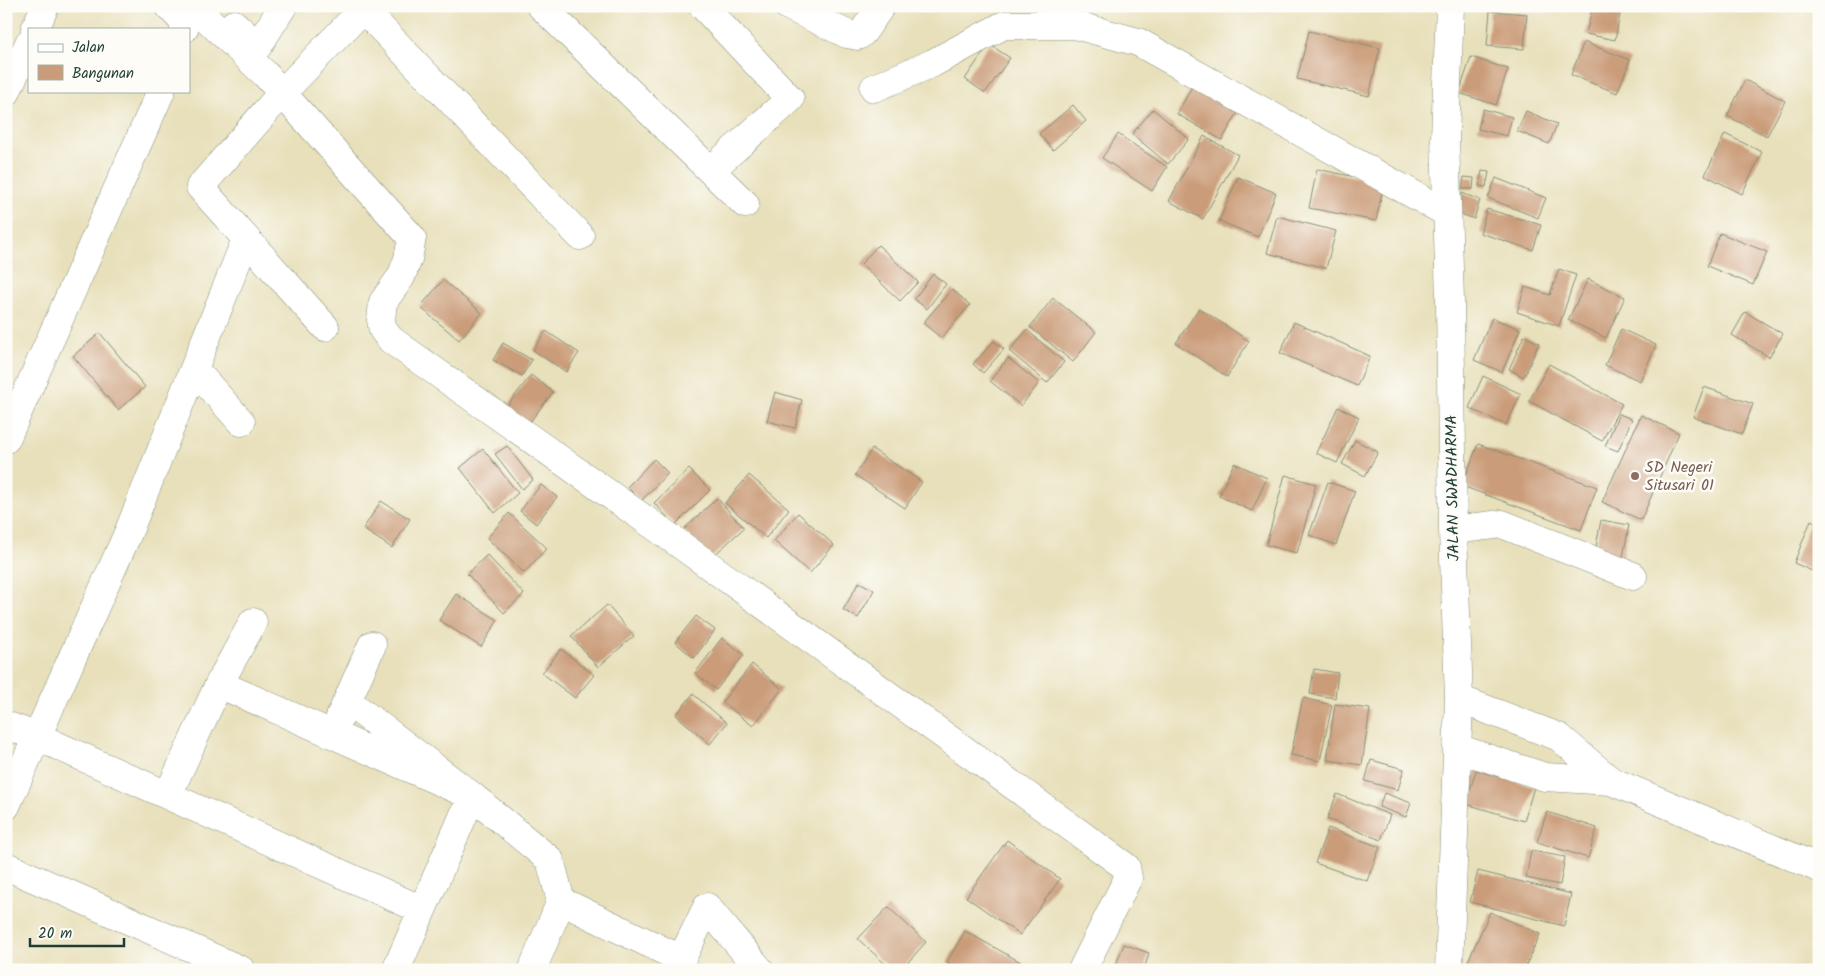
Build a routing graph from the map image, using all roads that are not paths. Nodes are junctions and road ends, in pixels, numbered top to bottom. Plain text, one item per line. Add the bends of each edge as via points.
1 (46, 6) edge
2 (169, 6) edge
3 (283, 6) edge
4 (541, 6) edge
5 (703, 6) edge
6 (788, 6) edge
7 (881, 6) edge
8 (1450, 6) edge
9 (365, 8) edge
10 (200, 16) edge
11 (35, 28) edge
12 (28, 45) edge
13 (874, 88) dead end
14 (161, 92) edge
15 (6, 93) edge
16 (282, 93) junction
17 (712, 170) junction
18 (745, 204) dead end
19 (1447, 213) junction
20 (580, 236) dead end
21 (246, 239) junction
22 (325, 326) dead end
23 (194, 369) junction
24 (241, 422) dead end
25 (6, 439) edge
26 (1453, 530) junction
27 (1633, 576) dead end
28 (253, 622) dead end
29 (372, 645) dead end
30 (219, 684) junction
31 (1459, 699) junction
32 (347, 701) junction
33 (6, 725) edge
34 (332, 734) junction
35 (38, 737) junction
36 (1457, 748) junction
37 (1611, 781) junction
38 (168, 795) junction
39 (472, 796) junction
40 (6, 806) edge
41 (6, 866) edge
42 (1819, 868) edge
43 (561, 901) junction
44 (422, 910) junction
45 (678, 964) edge
46 (241, 970) edge
47 (396, 970) edge
48 (532, 970) edge
49 (760, 970) edge
50 (1082, 970) edge
51 (1449, 970) edge

1 - 11 street
2 - 10 street via 185,23
3 - 10 street via 258,46
4 - 17 street
5 - 17 street via 790,99
6 - 7 street via 858,36
8 - 19 street, JALAN SWADHARMA via 1445,138
9 - 16 street
9 - 20 street
10 - 16 street
12 - 15 street
13 - 19 street via 933,63 1004,25 1075,25 1138,42
14 - 25 street
16 - 21 street via 200,188
16 - 50 street via 412,238 401,277 383,302 383,330 391,340 1126,867 1128,878
17 - 18 street
19 - 26 street, JALAN SWADHARMA
21 - 22 street
21 - 23 street
23 - 24 street
23 - 35 street via 128,534
26 - 27 street via 1502,524
26 - 31 street, JALAN SWADHARMA
28 - 30 street
29 - 32 street
30 - 34 street
30 - 38 street
31 - 36 street, JALAN SWADHARMA
31 - 37 street via 1559,737
32 - 34 street
32 - 39 street
33 - 35 street
34 - 39 street
35 - 38 street
35 - 40 street
36 - 37 street via 1545,777
36 - 51 street, JALAN SWADHARMA
37 - 42 street
38 - 44 street
39 - 43 street via 550,860
39 - 44 street
41 - 46 street
43 - 45 street
43 - 48 street
44 - 47 street
45 - 49 street via 707,907

